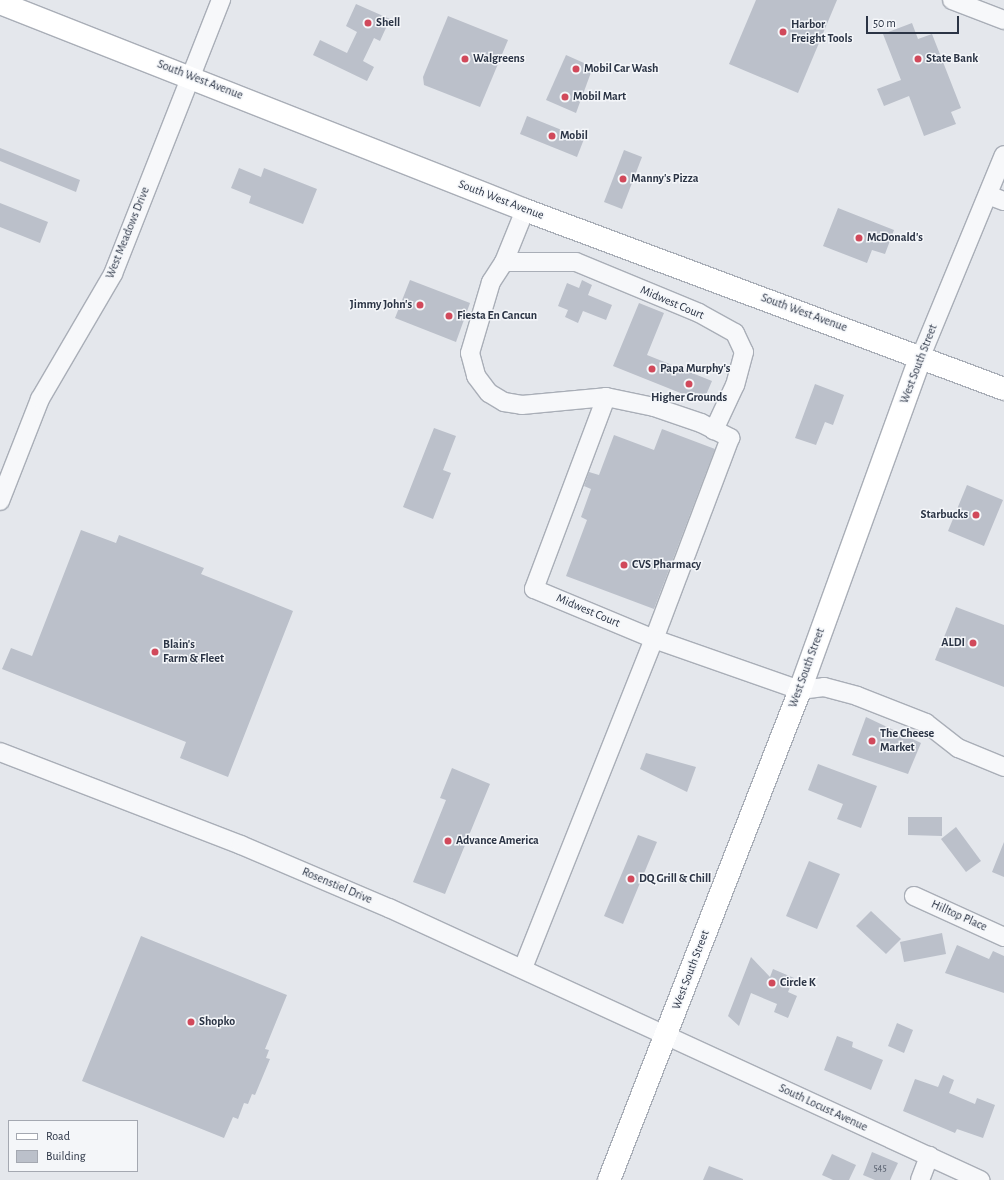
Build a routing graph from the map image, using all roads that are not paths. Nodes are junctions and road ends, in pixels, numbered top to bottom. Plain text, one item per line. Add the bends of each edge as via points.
1 (221, 0) edge
2 (952, 0) edge
3 (0, 3) edge
4 (1004, 20) edge
5 (190, 76) junction
6 (1004, 155) edge
7 (988, 195) junction
8 (1004, 201) edge
9 (525, 210) junction
10 (504, 262) junction
11 (921, 356) junction
12 (1004, 389) edge
13 (606, 397) junction
14 (714, 430) junction
15 (0, 501) edge
16 (654, 639) junction
17 (800, 690) junction
18 (0, 752) edge
19 (1004, 767) edge
20 (914, 896) dead end
21 (1004, 937) edge
22 (523, 968) junction
23 (667, 1034) junction
24 (929, 1156) junction
25 (609, 1180) edge
26 (920, 1180) edge
27 (980, 1180) edge

1 - 5 street, West Meadows Drive
2 - 4 street
3 - 5 main road, South West Avenue
5 - 9 main road, South West Avenue
5 - 15 street, West Meadows Drive via 113,274 40,399
6 - 7 street, West South Street
7 - 8 street
7 - 11 street, West South Street
9 - 10 street
9 - 11 main road, South West Avenue
10 - 13 street via 491,282 470,353 476,376 489,393 504,402 522,406
10 - 14 street, Midwest Court via 576,262 699,313 735,333 744,352 735,385
11 - 12 main road, South West Avenue
11 - 17 main road, West South Street
13 - 14 street via 654,406
13 - 16 street, Midwest Court via 534,589
14 - 16 street via 730,438
16 - 17 street, Midwest Court
16 - 22 street
17 - 19 street via 824,687 858,696 926,723 958,748
17 - 23 main road, West South Street
18 - 22 street, Rosenstiel Drive via 241,845
20 - 21 street, Hilltop Place
22 - 23 street, Rosenstiel Drive
23 - 24 street, South Locust Avenue
23 - 25 main road, West South Street
24 - 26 street
24 - 27 street, South Locust Avenue

